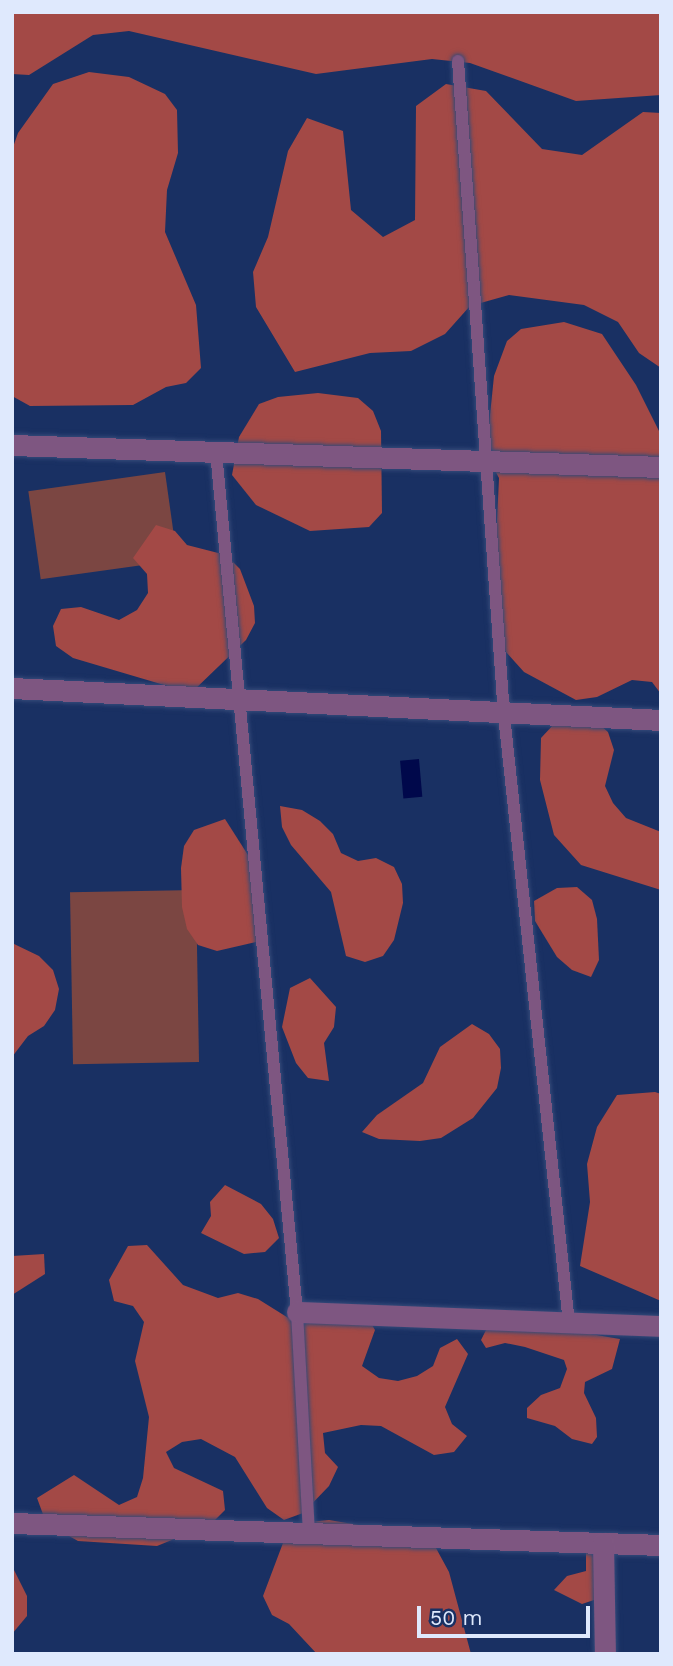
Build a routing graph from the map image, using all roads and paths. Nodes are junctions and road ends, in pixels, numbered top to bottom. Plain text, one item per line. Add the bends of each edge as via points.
1 (458, 61) dead end
2 (12, 445) edge
3 (216, 452) junction
4 (484, 461) junction
5 (661, 467) edge
6 (12, 688) edge
7 (237, 701) junction
8 (504, 715) junction
9 (661, 720) edge
10 (297, 1312) junction
11 (569, 1323) junction
12 (661, 1326) edge
13 (12, 1523) edge
14 (309, 1533) junction
15 (603, 1543) junction
16 (661, 1545) edge
17 (605, 1654) edge

1 - 4 lane
2 - 3 street
3 - 4 street
3 - 7 lane
4 - 5 street
4 - 8 lane
6 - 7 street
7 - 8 street
7 - 10 lane
8 - 9 street
8 - 11 lane
10 - 11 street
10 - 14 lane
11 - 12 street
13 - 14 street
14 - 15 street
15 - 16 street
15 - 17 street

